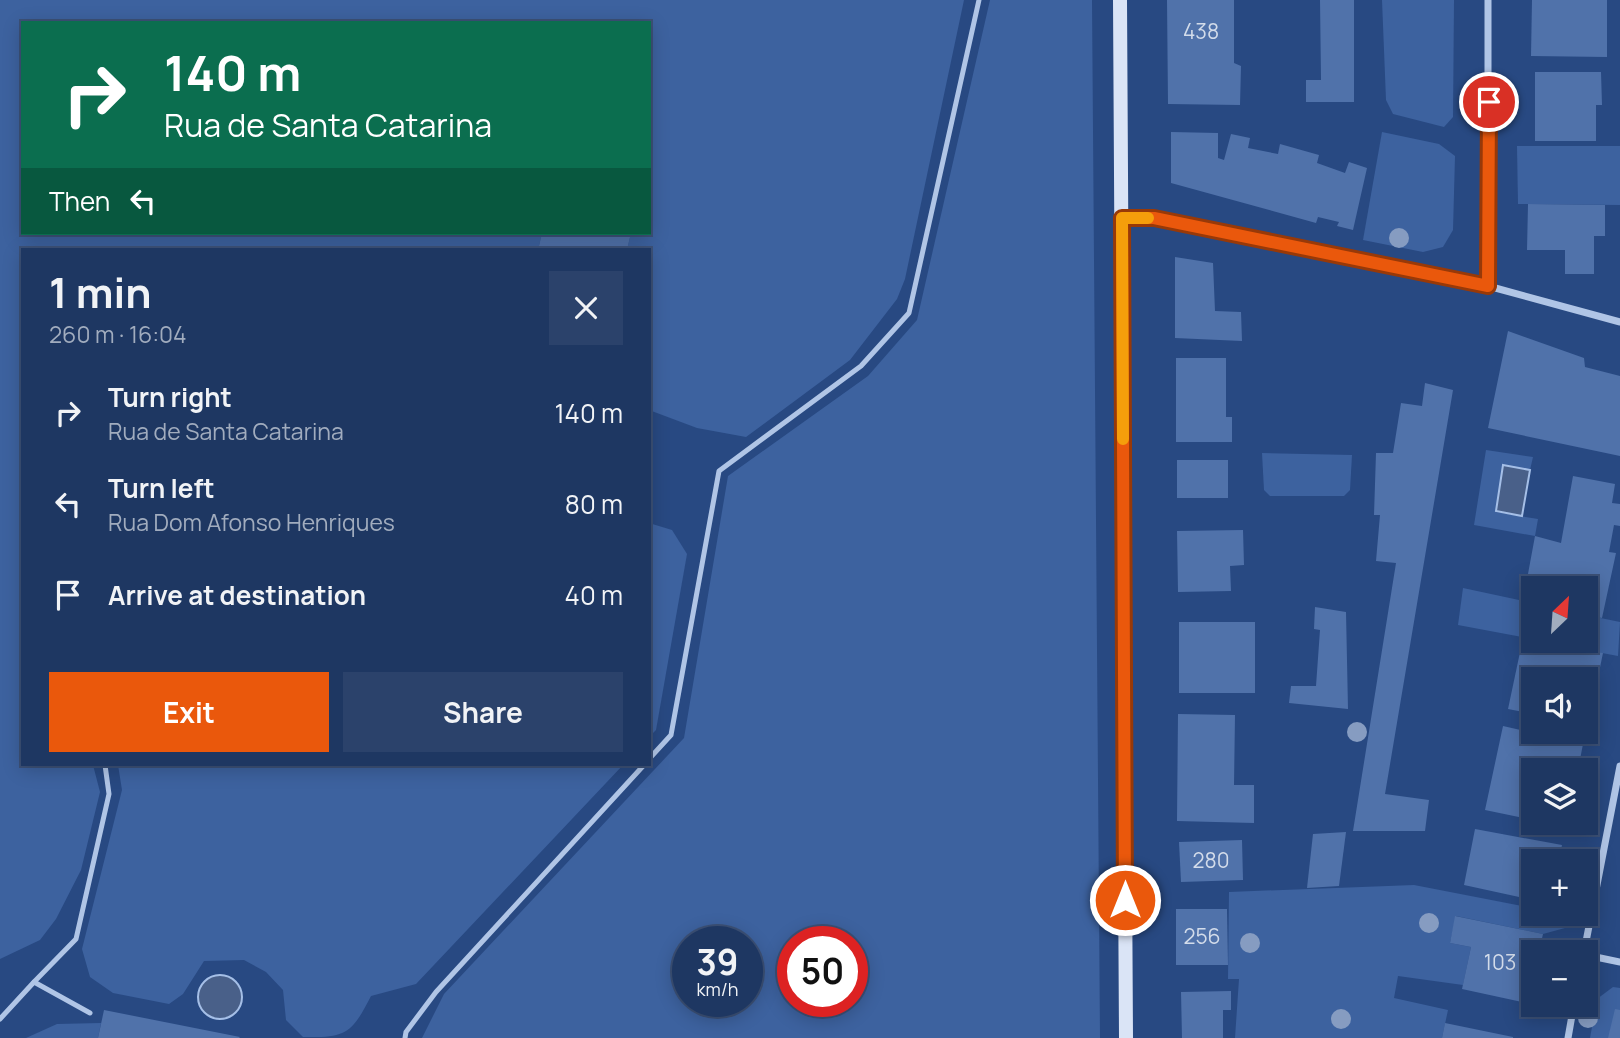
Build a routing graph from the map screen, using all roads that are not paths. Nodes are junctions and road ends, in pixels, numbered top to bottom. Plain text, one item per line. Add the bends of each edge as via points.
1 (979, 0) edge
2 (1119, 0) edge
3 (1488, 0) edge
4 (1122, 218) junction
5 (1488, 286) junction
6 (1620, 322) edge
7 (651, 757) edge
8 (104, 766) edge
9 (643, 766) edge
10 (1620, 766) edge
11 (1588, 940) edge
12 (1598, 957) edge
13 (1620, 962) edge
14 (34, 982) junction
15 (2, 1012) edge
16 (90, 1013) dead end
17 (1572, 1017) edge
18 (0, 1019) edge
19 (405, 1038) edge
20 (1126, 1038) edge
21 (1568, 1038) edge

1 - 7 lane via 909,313 861,366 719,471 671,735
2 - 4 main road
3 - 5 street
4 - 5 street via 1154,218
4 - 20 main road
5 - 6 street
8 - 14 lane via 109,794 76,939
9 - 19 lane via 436,992
10 - 11 street
12 - 13 street
14 - 15 lane
14 - 16 lane
15 - 18 lane
17 - 21 street

